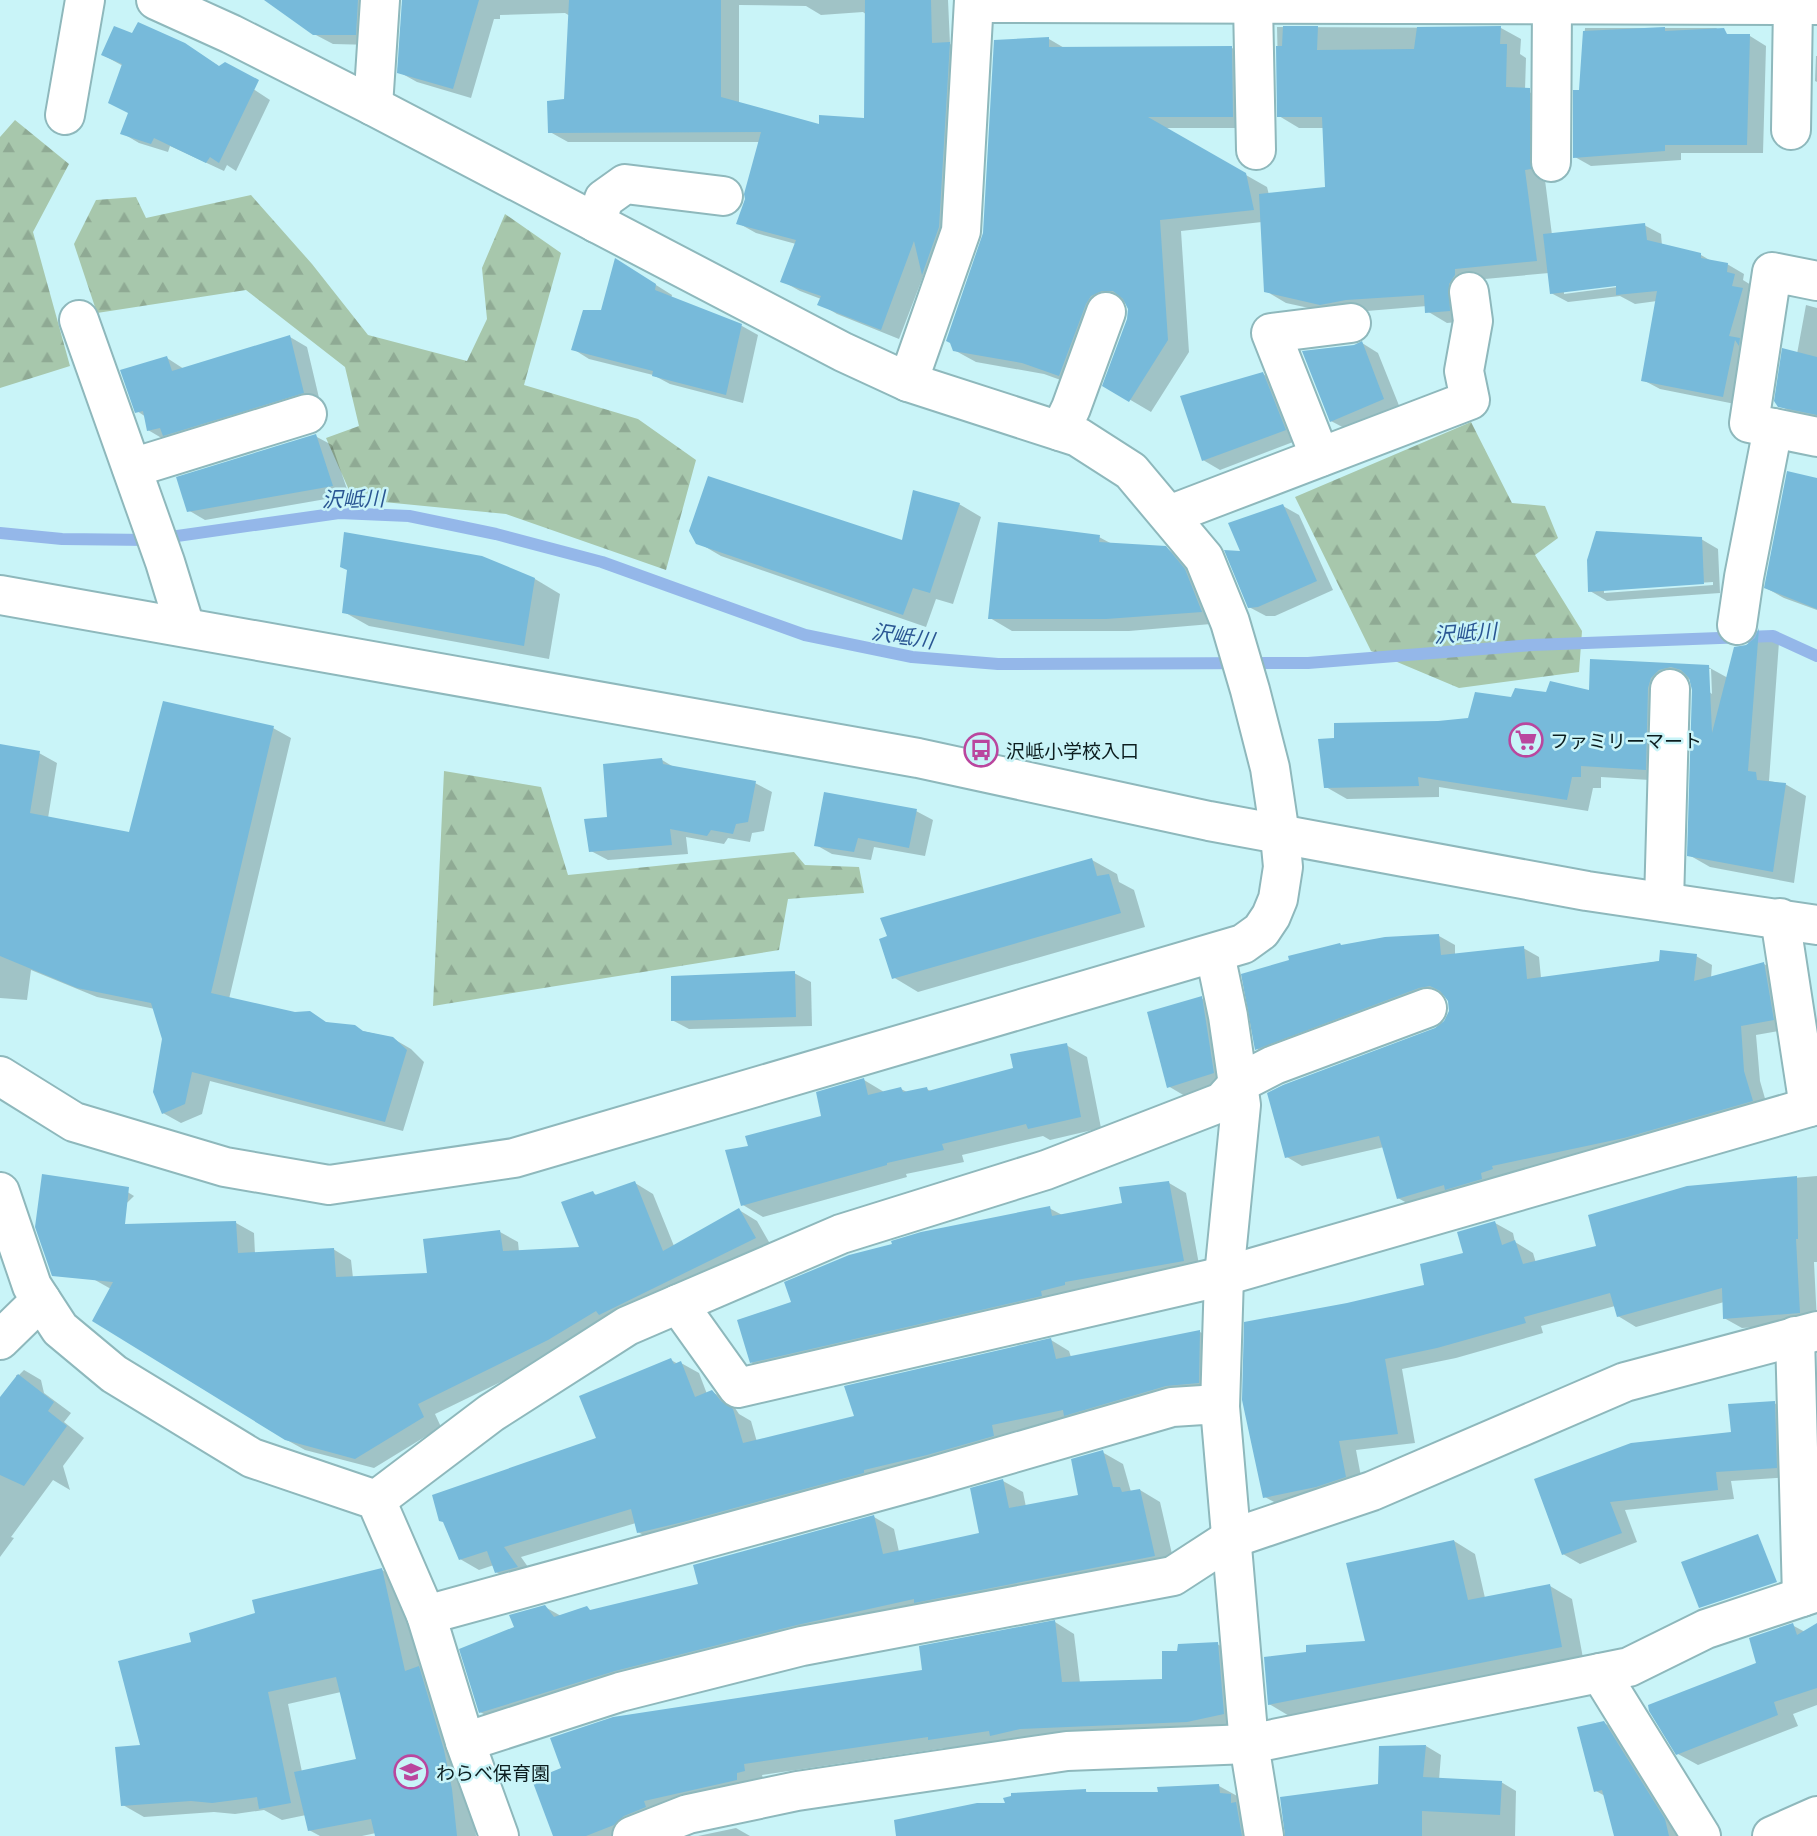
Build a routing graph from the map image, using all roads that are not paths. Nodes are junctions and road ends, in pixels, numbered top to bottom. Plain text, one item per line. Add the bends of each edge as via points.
1 (85, 0) edge
2 (380, 0) edge
3 (974, 1) edge
4 (1539, 3) edge
5 (174, 4) edge
6 (1253, 4) junction
7 (1805, 5) edge
8 (373, 106) junction
9 (65, 115) dead end
10 (1791, 130) dead end
11 (1256, 150) dead end
12 (1551, 162) dead end
13 (723, 196) dead end
14 (596, 223) junction
15 (1817, 281) edge
16 (1469, 292) dead end
17 (1107, 312) dead end
18 (79, 320) dead end
19 (1351, 323) dead end
20 (908, 382) junction
21 (307, 414) dead end
22 (1773, 428) junction
23 (1060, 431) junction
24 (1817, 437) edge
25 (1320, 457) junction
26 (132, 468) junction
27 (1169, 515) junction
28 (0, 594) edge
29 (1737, 625) dead end
30 (185, 627) junction
31 (1670, 689) dead end
32 (1280, 835) junction
33 (1664, 902) junction
34 (1780, 918) junction
35 (1817, 925) edge
36 (1215, 954) junction
37 (1427, 1008) dead end
38 (0, 1076) edge
39 (1239, 1083) junction
40 (1813, 1106) edge
41 (0, 1192) edge
42 (1224, 1276) junction
43 (41, 1300) junction
44 (678, 1304) junction
45 (1806, 1334) edge
46 (0, 1340) edge
47 (1220, 1407) junction
48 (376, 1500) junction
49 (1230, 1539) junction
50 (1809, 1595) edge
51 (426, 1615) junction
52 (1600, 1673) junction
53 (465, 1742) junction
54 (1249, 1744) junction
55 (1817, 1816) edge
56 (499, 1836) edge
57 (632, 1836) edge
58 (1264, 1836) edge
59 (1702, 1836) edge
60 (1772, 1836) edge

1 - 9 street
2 - 8 street
3 - 6 street
3 - 20 street via 961,231
4 - 6 street
4 - 7 street
4 - 12 street
5 - 8 street
6 - 11 street
7 - 10 street
8 - 14 street
13 - 14 street via 625,184 604,200
14 - 20 street
15 - 22 street via 1772,272 1749,423
16 - 25 street via 1473,321 1464,371 1469,400
17 - 23 street
18 - 26 street
19 - 25 street via 1271,333
20 - 23 street
21 - 26 street
22 - 24 street
22 - 29 street
23 - 27 street via 1078,437 1131,471
25 - 27 street
26 - 30 street
27 - 32 street via 1204,558 1233,634 1270,768
28 - 30 street
30 - 32 street via 918,758
31 - 33 street
32 - 33 street
32 - 36 street via 1283,867 1271,916 1261,931 1243,944
33 - 34 street
34 - 35 street
34 - 40 street
36 - 38 street via 514,1158 329,1185 225,1167 74,1122
36 - 39 street
37 - 39 street via 1274,1065
39 - 42 street via 1241,1105
39 - 44 street via 1222,1102 1046,1170 841,1234
40 - 42 street
41 - 43 street
42 - 44 street via 738,1388
42 - 47 street
43 - 46 street
43 - 48 street via 60,1329 114,1374 252,1458
44 - 48 street via 627,1326 491,1413
45 - 49 street via 1625,1382 1373,1491
45 - 50 street
47 - 49 street
47 - 51 street via 1171,1407
48 - 51 street
49 - 53 street via 1173,1576 802,1646 620,1692
49 - 54 street
50 - 52 street via 1706,1629 1629,1667
51 - 53 street
52 - 54 street
52 - 59 street
53 - 56 street
54 - 57 street via 1067,1752 824,1787 688,1814
54 - 58 street
55 - 60 street

